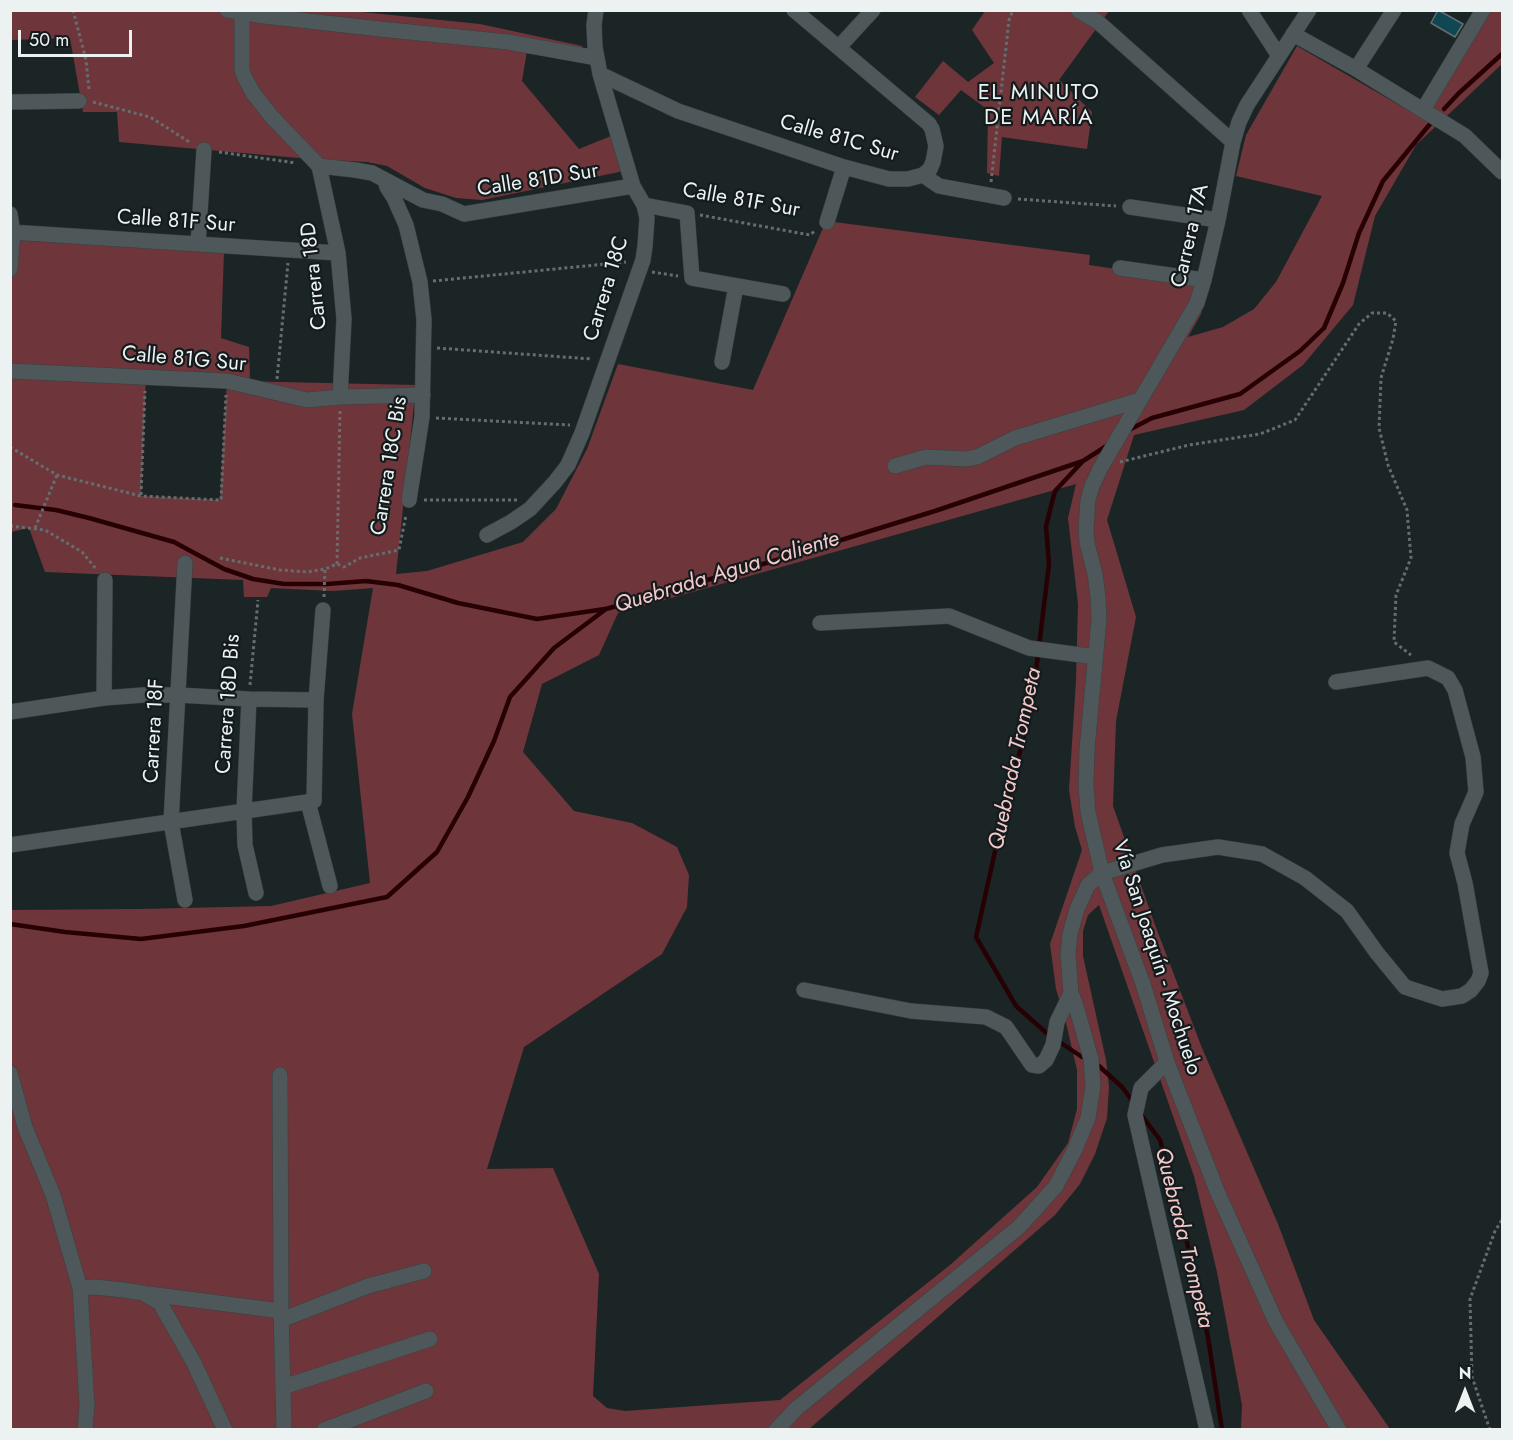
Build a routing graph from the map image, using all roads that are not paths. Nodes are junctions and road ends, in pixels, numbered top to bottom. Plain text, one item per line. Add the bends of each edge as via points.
1 (596, 10) edge
2 (794, 10) edge
3 (873, 10) edge
4 (1078, 10) edge
5 (1249, 10) edge
6 (1309, 10) edge
7 (1394, 10) edge
8 (1483, 10) edge
9 (235, 12) edge
10 (264, 13) edge
11 (1293, 34) junction
12 (839, 47) junction
13 (1279, 56) junction
14 (598, 66) junction
15 (1356, 69) junction
16 (84, 96) road end
17 (10, 102) edge
18 (1423, 110) junction
19 (1233, 142) junction
20 (204, 150) dead end
21 (319, 166) junction
22 (844, 167) junction
23 (1503, 172) edge
24 (923, 175) junction
25 (385, 180) junction
26 (633, 186) junction
27 (996, 196) road end
28 (644, 205) junction
29 (1130, 207) road end
30 (10, 214) edge
31 (1218, 220) junction
32 (827, 222) road end
33 (12, 232) edge
34 (198, 244) junction
35 (338, 253) junction
36 (1120, 268) dead end
37 (10, 269) edge
38 (1204, 280) junction
39 (736, 286) junction
40 (783, 294) dead end
41 (722, 362) dead end
42 (10, 371) edge
43 (423, 395) junction
44 (340, 397) junction
45 (1140, 400) junction
46 (895, 466) dead end
47 (1101, 467) joint
48 (409, 500) road end
49 (487, 535) dead end
50 (185, 563) dead end
51 (105, 580) road end
52 (323, 610) dead end
53 (820, 623) dead end
54 (1096, 657) junction
55 (1336, 682) dead end
56 (178, 695) junction
57 (104, 698) junction
58 (249, 699) junction
59 (316, 700) junction
60 (10, 712) edge
61 (311, 801) junction
62 (244, 811) junction
63 (171, 822) junction
64 (10, 845) edge
65 (1102, 873) junction
66 (330, 886) dead end
67 (256, 893) dead end
68 (184, 900) dead end
69 (804, 990) dead end
70 (1071, 993) junction
71 (1167, 1062) junction
72 (10, 1073) edge
73 (280, 1075) dead end
74 (424, 1271) dead end
75 (80, 1288) junction
76 (143, 1293) junction
77 (281, 1315) junction
78 (430, 1339) dead end
79 (283, 1387) junction
80 (426, 1391) dead end
81 (85, 1430) edge
82 (225, 1430) edge
83 (284, 1430) edge
84 (324, 1430) edge
85 (777, 1430) edge
86 (1207, 1430) edge
87 (1340, 1430) edge

1 - 14 street, Carrera 18C
2 - 12 street
3 - 12 street
4 - 19 street via 1098,22
5 - 13 street
6 - 11 street, Carrera 17A
7 - 15 street
8 - 18 street
9 - 10 street, Calle 81C Sur
9 - 21 street via 244,78 272,117
10 - 14 street, Calle 81C Sur via 508,42
11 - 13 street, Carrera 17A
11 - 15 street
12 - 24 street via 932,129 936,146 933,162
13 - 19 street, Carrera 17A via 1247,105
14 - 22 street, Calle 81C Sur via 678,111
14 - 26 street, Carrera 18C
15 - 18 street
16 - 17 street
18 - 23 street via 1468,139
19 - 31 street, Carrera 17A
20 - 34 street
21 - 25 street, Calle 81D Sur via 356,170
21 - 35 street, Carrera 18D
22 - 24 street, Calle 81C Sur via 889,179
22 - 32 street
24 - 27 street, Calle 81C Sur via 939,186
25 - 26 street, Calle 81D Sur via 423,200 464,214
25 - 43 street, Carrera 18C Bis via 406,225 420,282
26 - 28 street, Carrera 18C
28 - 39 street, Calle 81F Sur via 687,213 692,278
28 - 49 street, Carrera 18C via 647,232 641,265 568,465 530,509
29 - 31 street
30 - 33 street
31 - 38 street, Carrera 17A
33 - 34 street, Calle 81F Sur
33 - 37 street
34 - 35 street, Calle 81F Sur
35 - 44 street, Carrera 18D via 344,319
36 - 38 street
38 - 45 street, Carrera 17A via 1197,303
39 - 40 street
39 - 41 street
42 - 44 street, Calle 81G Sur via 227,381 307,400
43 - 44 street, Calle 81G Sur
43 - 48 street, Carrera 18C Bis
45 - 46 street via 1015,438 977,458 926,457
45 - 47 street, Carrera 17A
47 - 54 street, Vía San Joaquín - Mochuelo via 1088,500 1086,528 1098,597
50 - 56 street, Carrera 18F
51 - 57 street
52 - 59 street
53 - 54 street via 949,616 1029,648
54 - 65 street, Vía San Joaquín - Mochuelo via 1086,785
55 - 65 street via 1428,668 1448,678 1455,690 1473,757 1476,792 1462,824 1457,853 1481,973 1471,990 1462,996 1442,999 1405,987 1347,910 1305,878 1262,854 1218,847 1162,855
56 - 57 street
56 - 58 street
56 - 63 street, Carrera 18F
57 - 60 street
58 - 59 street
58 - 62 street, Carrera 18D Bis
59 - 61 street
61 - 62 street
61 - 66 street
62 - 63 street
62 - 67 street, Carrera 18D Bis via 245,845
63 - 64 street
63 - 68 street, Carrera 18F
65 - 70 street via 1088,885 1070,934
65 - 71 street, Vía San Joaquín - Mochuelo
69 - 70 street via 912,1011 986,1017 1006,1027 1032,1065 1039,1066 1046,1060
70 - 85 street via 1091,1059 1093,1086 1088,1118 1056,1186 1019,1227 798,1408
71 - 86 street via 1141,1088 1135,1115
71 - 87 street, Vía San Joaquín - Mochuelo via 1264,1298
72 - 75 street via 25,1127 53,1195
73 - 77 street
74 - 77 street
75 - 76 street
75 - 81 street
76 - 77 street
76 - 82 street via 160,1303
77 - 79 street
78 - 79 street
79 - 83 street
80 - 84 street

